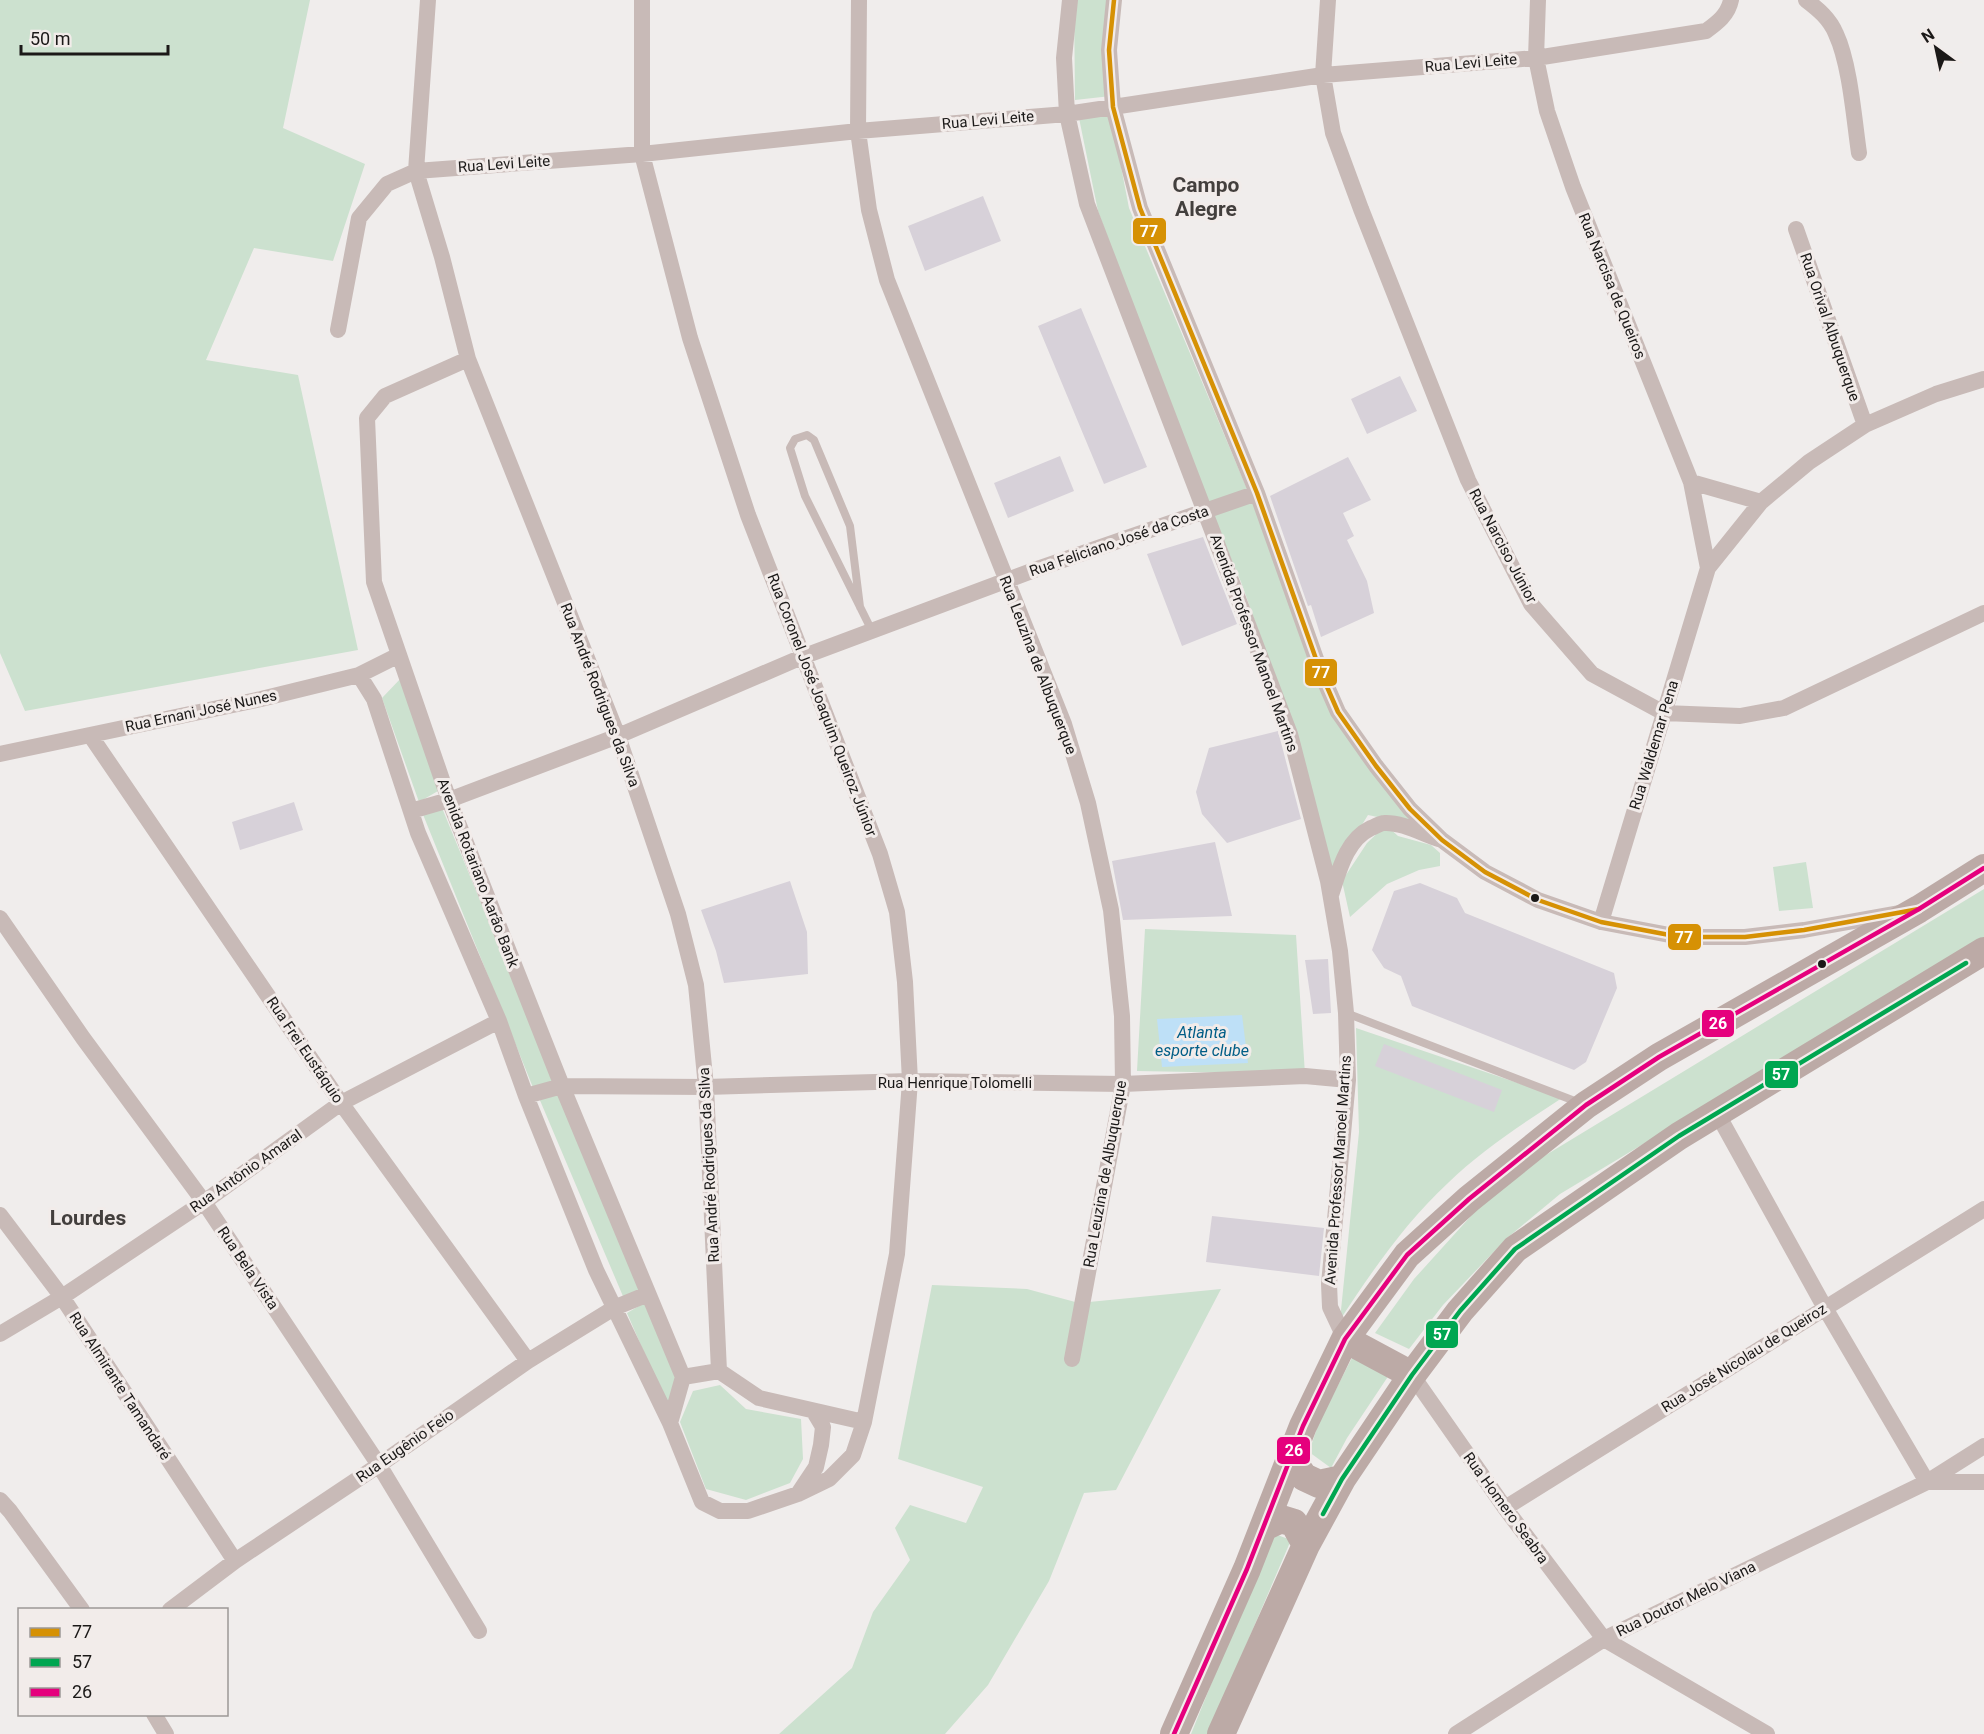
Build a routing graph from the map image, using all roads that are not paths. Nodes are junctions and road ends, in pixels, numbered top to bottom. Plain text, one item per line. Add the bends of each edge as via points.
1 (428, 0) edge
2 (642, 0) edge
3 (859, 0) edge
4 (1070, 0) edge
5 (1114, 0) edge
6 (1328, 0) edge
7 (1538, 0) edge
8 (1731, 0) edge
9 (1806, 0) edge
10 (1536, 58) junction
11 (1323, 75) junction
12 (1113, 107) junction
13 (1067, 114) junction
14 (858, 131) junction
15 (1859, 153) dead end
16 (642, 154) junction
17 (416, 171) junction
18 (1796, 229) dead end
19 (338, 330) dead end
20 (468, 359) junction
21 (1984, 379) edge
22 (1865, 425) junction
23 (1691, 482) junction
24 (1257, 493) junction
25 (1761, 502) junction
26 (1205, 510) junction
27 (1708, 568) junction
28 (1006, 581) junction
29 (860, 607) junction
30 (1984, 613) edge
31 (872, 631) junction
32 (399, 656) junction
33 (802, 657) junction
34 (358, 675) junction
35 (1664, 713) junction
36 (90, 735) junction
37 (618, 736) junction
38 (0, 754) edge
39 (449, 800) junction
40 (411, 811) junction
41 (1443, 840) junction
42 (1984, 868) edge
43 (1331, 896) junction
44 (1919, 909) junction
45 (0, 918) edge
46 (1601, 922) junction
47 (1984, 951) edge
48 (1346, 1013) junction
49 (499, 1021) junction
50 (1348, 1080) junction
51 (910, 1081) junction
52 (1123, 1084) junction
53 (562, 1086) junction
54 (706, 1087) junction
55 (525, 1096) junction
56 (341, 1103) junction
57 (1586, 1105) junction
58 (1717, 1113) junction
59 (204, 1202) junction
60 (1984, 1209) edge
61 (0, 1215) edge
62 (648, 1294) junction
63 (62, 1297) junction
64 (614, 1308) junction
65 (1825, 1308) junction
66 (0, 1334) edge
67 (1345, 1339) junction
68 (1072, 1359) dead end
69 (528, 1361) junction
70 (719, 1371) junction
71 (1412, 1375) junction
72 (683, 1377) junction
73 (814, 1412) junction
74 (864, 1422) junction
75 (670, 1423) junction
76 (1984, 1446) edge
77 (1291, 1459) junction
78 (379, 1465) junction
79 (1342, 1479) junction
80 (1927, 1482) junction
81 (1984, 1482) edge
82 (798, 1494) junction
83 (0, 1500) edge
84 (1505, 1508) junction
85 (1264, 1527) junction
86 (1306, 1545) junction
87 (235, 1561) junction
88 (81, 1608) edge
89 (173, 1608) edge
90 (479, 1631) dead end
91 (1604, 1639) junction
92 (155, 1716) edge
93 (166, 1734) edge
94 (1174, 1734) edge
95 (1221, 1734) edge
96 (1456, 1734) edge
97 (1767, 1734) edge

1 - 17 street, Rua André Rodrigues da Silva
2 - 16 street, Rua Coronel José Joaquim Queiroz Júnior
3 - 14 street, Rua Leuzina de Albuquerque
4 - 13 street, Avenida Professor Manoel Martins via 1064,58
5 - 12 street via 1110,50
6 - 11 street, Rua Narciso Júnior
7 - 10 street, Rua Narcisa de Queiros
8 - 10 street, Rua Levi Leite via 1721,19 1706,31
9 - 15 street via 1821,12 1836,33
10 - 11 street, Rua Levi Leite
10 - 23 street, Rua Narcisa de Queiros via 1547,111 1573,187
11 - 12 street, Rua Levi Leite
11 - 35 street, Rua Narciso Júnior via 1333,134 1360,209 1468,480 1531,604 1592,674
12 - 13 street, Rua Levi Leite
12 - 24 street via 1140,208
13 - 14 street, Rua Levi Leite
13 - 26 street, Avenida Professor Manoel Martins via 1087,204
14 - 16 street, Rua Levi Leite
14 - 28 street, Rua Leuzina de Albuquerque via 869,210 887,280
16 - 17 street, Rua Levi Leite
16 - 33 street, Rua Coronel José Joaquim Queiroz Júnior via 690,338 748,515
17 - 19 street, Rua Levi Leite via 387,184 359,218
17 - 20 street, Rua André Rodrigues da Silva
18 - 22 street, Rua Orival Albuquerque
20 - 32 street, Avenida Rotariano Aarão Bank via 385,396 367,418 374,582
20 - 37 street, Rua André Rodrigues da Silva
21 - 22 street via 1936,394
22 - 25 street via 1809,462
23 - 25 street
23 - 27 street, Rua Narcisa de Queiros
24 - 26 street, Rua Feliciano José da Costa
24 - 41 street via 1338,712 1410,809
25 - 27 street
26 - 28 street, Rua Feliciano José da Costa
26 - 43 street, Avenida Professor Manoel Martins via 1290,734
27 - 35 street, Rua Waldemar Pena
28 - 31 street, Rua Feliciano José da Costa
28 - 52 street, Rua Leuzina de Albuquerque via 1064,724 1088,803 1111,910 1122,1016
29 - 29 lane via 805,496 790,448 795,440 807,435 814,440 850,526
29 - 31 lane
30 - 35 street, Rua Narciso Júnior via 1784,708 1740,716
31 - 33 street, Rua Feliciano José da Costa
32 - 34 street, Rua Ernani José Nunes
32 - 39 street, Avenida Rotariano Aarão Bank
33 - 37 street, Rua Feliciano José da Costa
33 - 51 street, Rua Coronel José Joaquim Queiroz Júnior via 880,854 897,912
34 - 36 street, Rua Ernani José Nunes
34 - 40 street via 374,699
35 - 46 street, Rua Waldemar Pena
36 - 38 street, Rua Ernani José Nunes
36 - 56 street, Rua Frei Eustáquio
37 - 39 street, Rua Feliciano José da Costa
37 - 54 street, Rua André Rodrigues da Silva via 678,914 696,985
39 - 40 street, Rua Feliciano José da Costa
39 - 53 street, Avenida Rotariano Aarão Bank
40 - 49 street
41 - 43 street via 1383,823 1367,830 1354,841 1345,857
41 - 46 street via 1485,872 1538,900
42 - 44 highway
43 - 48 street, Avenida Professor Manoel Martins
44 - 46 street via 1746,937 1680,937
44 - 57 highway via 1659,1057
45 - 59 street, Rua Bela Vista
47 - 58 highway
48 - 50 street, Avenida Professor Manoel Martins
48 - 57 lane
49 - 55 street
49 - 56 street, Rua Antônio Amaral
50 - 52 street, Rua Henrique Tolomelli via 1305,1076
50 - 67 street, Avenida Professor Manoel Martins via 1329,1284 1330,1307
51 - 52 street, Rua Henrique Tolomelli
51 - 54 street, Rua Henrique Tolomelli
51 - 74 street, Rua Coronel José Joaquim Queiroz Júnior via 897,1254
52 - 68 street, Rua Leuzina de Albuquerque
53 - 54 street, Rua Henrique Tolomelli
53 - 55 street, Rua Henrique Tolomelli
53 - 62 street, Avenida Rotariano Aarão Bank
54 - 70 street, Rua André Rodrigues da Silva
55 - 64 street
56 - 59 street, Rua Antônio Amaral
56 - 69 street, Rua Frei Eustáquio
57 - 67 highway via 1469,1198 1407,1255
58 - 65 street
58 - 71 highway via 1515,1249 1460,1311
59 - 63 street, Rua Antônio Amaral
59 - 78 street, Rua Bela Vista
60 - 65 street, Rua José Nicolau de Queiroz
61 - 63 street, Rua Almirante Tamandaré
62 - 64 street, Rua Eugênio Feio
62 - 72 street, Avenida Rotariano Aarão Bank
63 - 66 street, Rua Antônio Amaral
63 - 87 street, Rua Almirante Tamandaré
64 - 69 street, Rua Eugênio Feio
64 - 75 street
65 - 80 street
65 - 84 street, Rua José Nicolau de Queiroz
67 - 71 highway
67 - 77 highway
69 - 78 street, Rua Eugênio Feio
70 - 72 street
70 - 73 street via 759,1398
71 - 79 highway
71 - 84 street, Rua Homero Seabra
72 - 75 street
73 - 74 street
73 - 82 street via 823,1427 816,1467
74 - 82 street, Rua Coronel José Joaquim Queiroz Júnior via 854,1455 829,1479
75 - 82 street via 702,1502 720,1511 748,1511
76 - 80 street, Rua Doutor Melo Viana
77 - 79 highway via 1304,1477 1319,1484
77 - 85 highway
78 - 87 street, Rua Eugênio Feio
78 - 90 street, Rua Bela Vista
79 - 86 highway
80 - 81 street
80 - 91 street, Rua Doutor Melo Viana
83 - 88 street
84 - 91 street, Rua Homero Seabra
85 - 86 highway via 1281,1519 1294,1523
85 - 94 highway
86 - 95 highway
87 - 89 street, Rua Eugênio Feio
91 - 96 street, Rua Doutor Melo Viana
91 - 97 street
92 - 93 street

